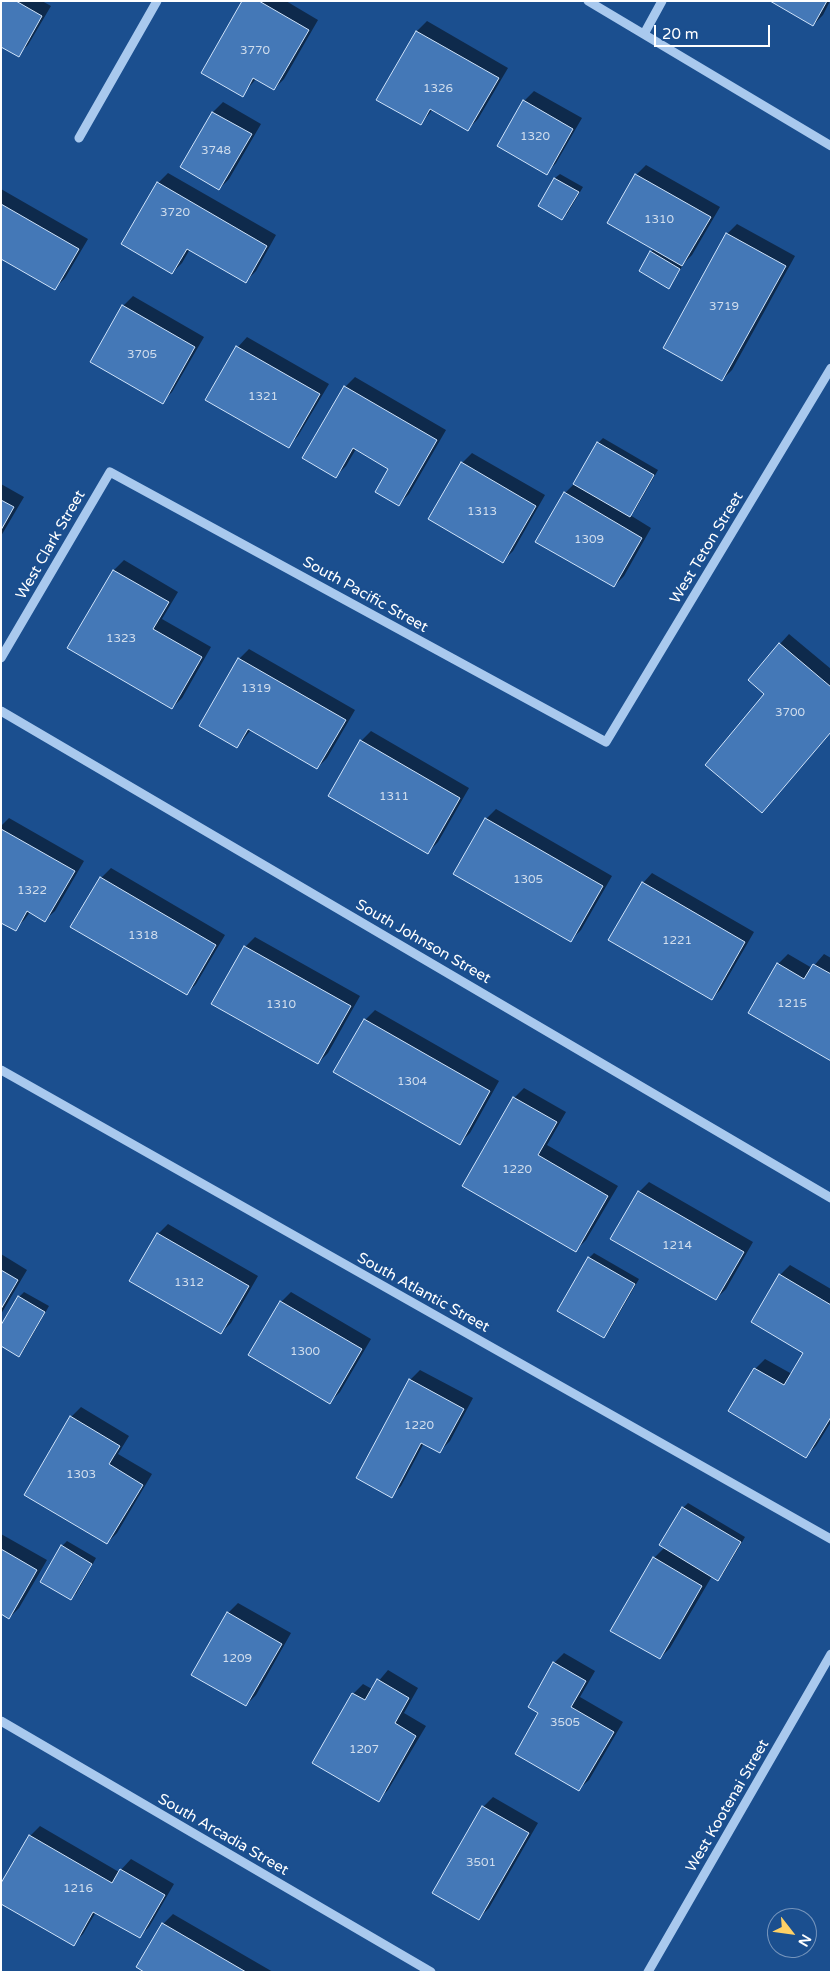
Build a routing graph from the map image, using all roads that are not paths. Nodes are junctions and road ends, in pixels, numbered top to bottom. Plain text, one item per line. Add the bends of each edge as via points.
1 (156, 1) edge
2 (588, 1) edge
3 (662, 1) edge
4 (644, 34) junction
5 (79, 138) dead end
6 (831, 146) edge
7 (831, 368) edge
8 (110, 472) joint
9 (1, 658) edge
10 (1, 711) edge
11 (606, 742) joint
12 (1, 1070) edge
13 (831, 1198) edge
14 (831, 1539) edge
15 (831, 1654) edge
16 (1, 1721) edge
17 (431, 1972) edge
18 (648, 1972) edge

1 - 5 street
2 - 4 street
3 - 4 street
4 - 6 street
7 - 11 street, West Teton Street
8 - 9 street, West Clark Street
8 - 11 street, South Pacific Street
10 - 13 street, South Johnson Street
12 - 14 street, South Atlantic Street
15 - 18 street, West Kootenai Street
16 - 17 street, South Arcadia Street

